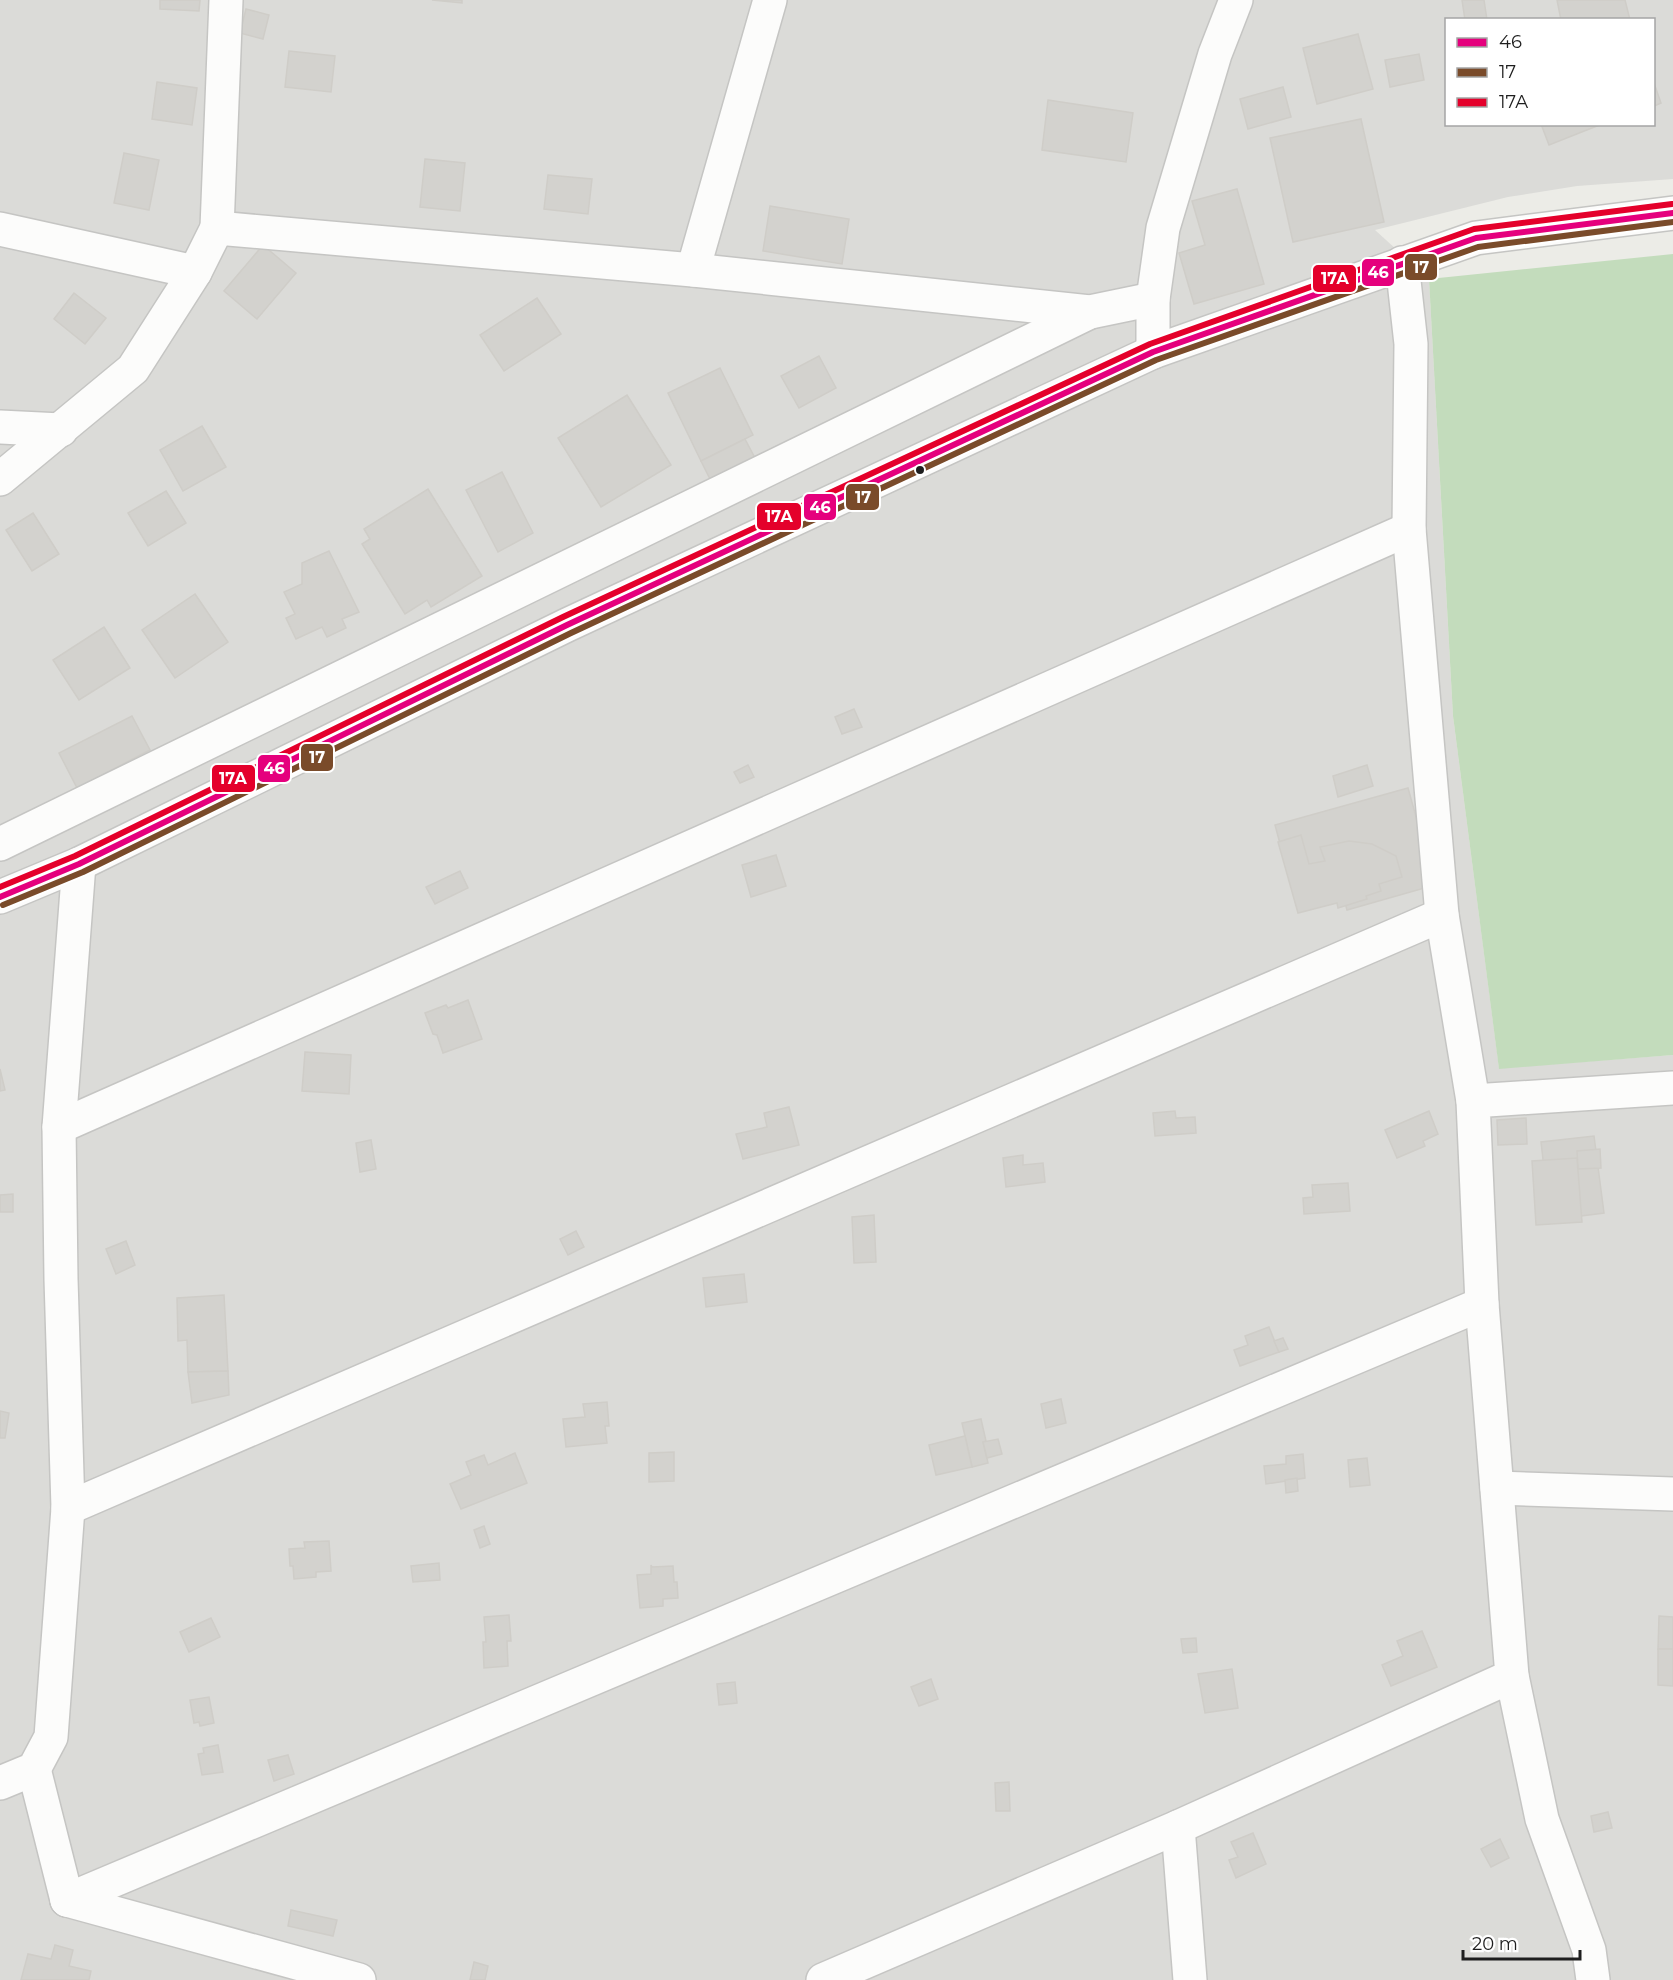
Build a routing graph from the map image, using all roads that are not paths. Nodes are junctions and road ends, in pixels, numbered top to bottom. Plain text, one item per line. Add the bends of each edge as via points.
1 (226, 0) edge
2 (770, 0) edge
3 (1236, 0) edge
4 (1673, 213) edge
5 (218, 228) junction
6 (0, 229) edge
7 (1402, 263) junction
8 (693, 270) junction
9 (195, 272) junction
10 (1153, 299) junction
11 (1090, 312) junction
12 (1153, 352) junction
13 (0, 427) edge
14 (61, 430) junction
15 (0, 479) edge
16 (1409, 529) junction
17 (0, 844) edge
18 (79, 864) junction
19 (0, 897) edge
20 (1442, 915) junction
21 (1673, 1088) edge
22 (1473, 1101) junction
23 (59, 1127) junction
24 (1482, 1304) junction
25 (1497, 1488) junction
26 (1673, 1494) edge
27 (68, 1508) junction
28 (1512, 1676) junction
29 (34, 1769) junction
30 (0, 1783) edge
31 (1178, 1827) junction
32 (67, 1899) junction
33 (359, 1980) edge
34 (823, 1980) edge
35 (1190, 1980) edge
36 (1593, 1980) edge

1 - 5 street
2 - 8 street
3 - 10 street via 1215,54 1163,228
4 - 7 street via 1476,238
5 - 8 street
5 - 9 street
6 - 9 street
7 - 12 street
7 - 16 street via 1411,344
8 - 11 street
9 - 14 street via 133,369
10 - 11 street
10 - 12 street
11 - 17 street
12 - 18 street via 567,625
13 - 14 street
14 - 15 street
16 - 20 street
16 - 23 street
18 - 19 street
18 - 23 street
20 - 22 street
20 - 27 street
21 - 22 street
22 - 24 street
23 - 27 street
24 - 25 street
24 - 32 street
25 - 26 street
25 - 28 street
27 - 29 street via 51,1737
28 - 31 street
28 - 36 street via 1542,1819 1589,1950
29 - 30 street
29 - 32 street
31 - 34 street
31 - 35 street
32 - 33 street

